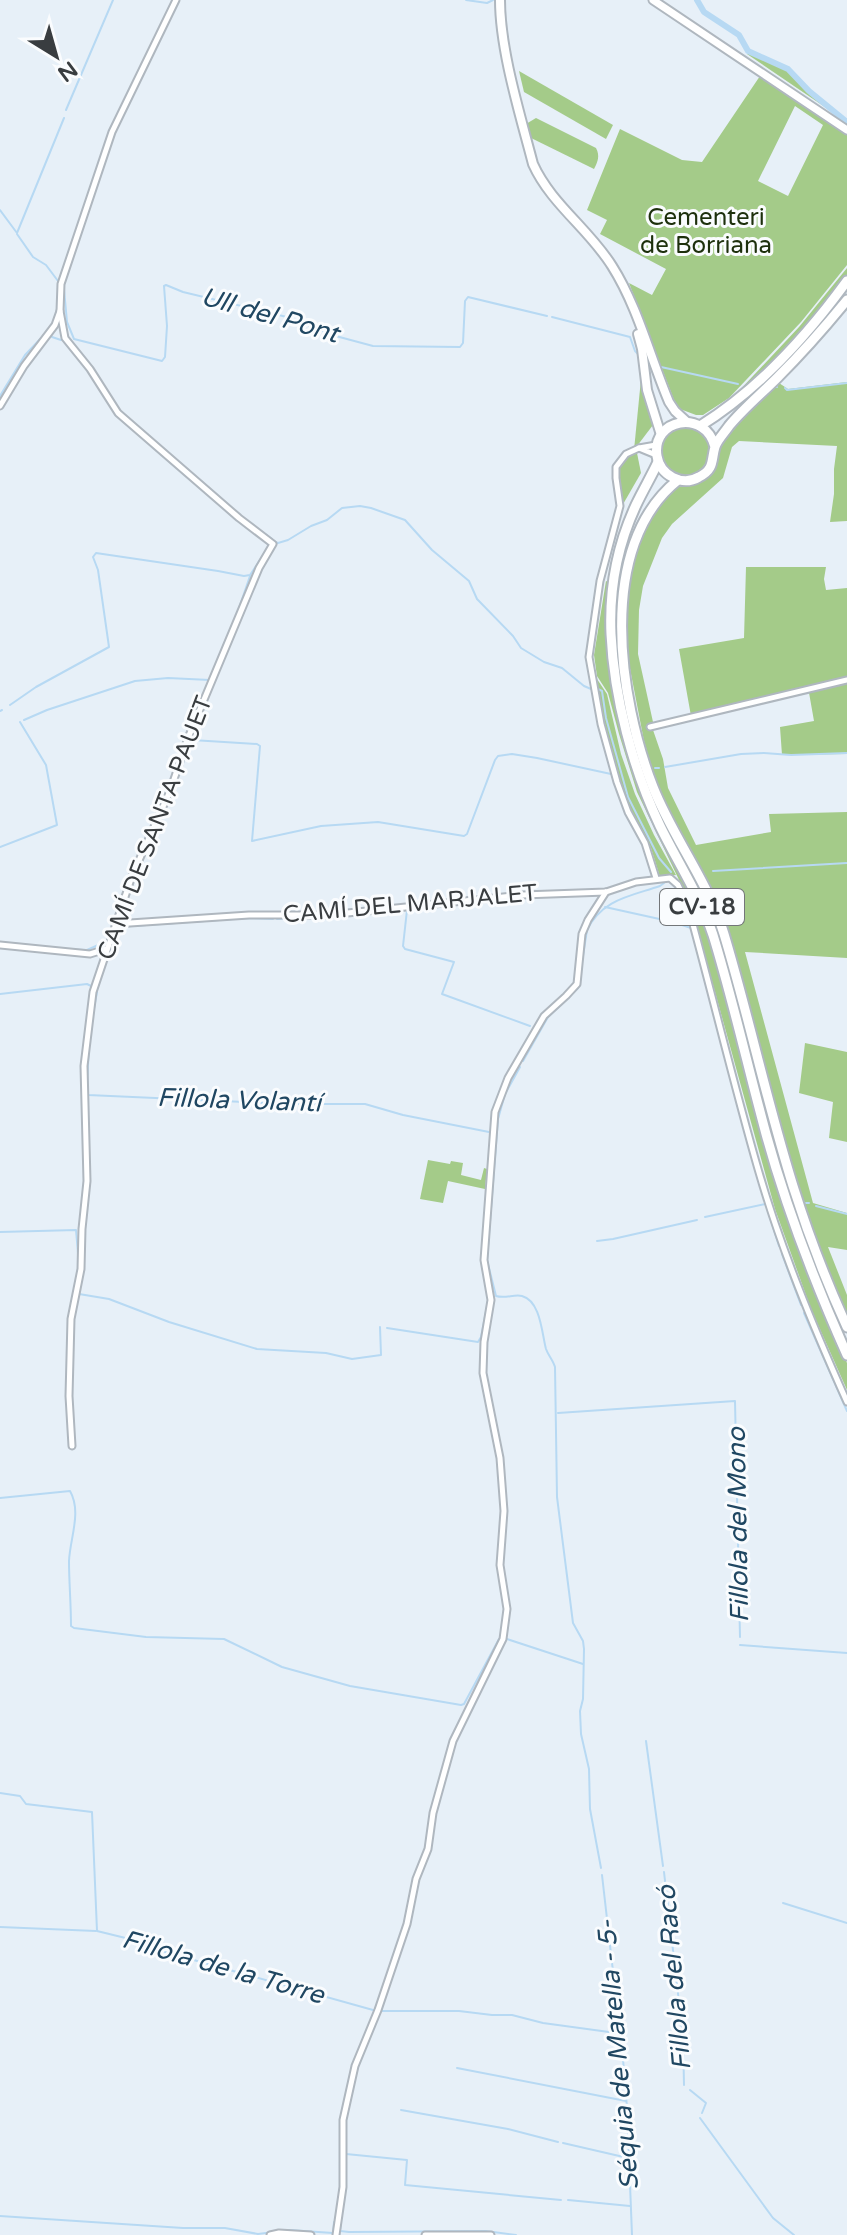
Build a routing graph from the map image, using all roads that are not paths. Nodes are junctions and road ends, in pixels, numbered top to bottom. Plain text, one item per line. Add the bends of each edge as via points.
1 (176, 0) edge
2 (500, 0) edge
3 (653, 0) edge
4 (847, 130) edge
5 (847, 281) edge
6 (628, 298) junction
7 (847, 300) edge
8 (60, 311) junction
9 (0, 406) edge
10 (687, 422) junction
11 (700, 426) junction
12 (715, 447) junction
13 (639, 448) junction
14 (658, 449) junction
15 (678, 480) junction
16 (847, 680) edge
17 (650, 727) dead end
18 (656, 878) junction
19 (606, 892) junction
20 (115, 924) junction
21 (0, 945) edge
22 (107, 948) junction
23 (847, 1327) edge
24 (847, 1355) edge
25 (847, 1402) edge
26 (72, 1446) dead end
27 (270, 2235) edge
28 (311, 2235) edge
29 (336, 2235) edge
30 (425, 2235) edge
31 (491, 2235) edge

1 - 8 street via 112,132 61,284
2 - 6 main road via 505,46 533,164 553,197 595,242
3 - 4 street
5 - 11 main road via 765,375 730,408
6 - 10 main road via 669,402
6 - 14 main road
7 - 12 main road, CV-18
8 - 9 street
8 - 20 street, CAMÍ DE SANTA PAUET via 65,338 118,413 273,544 188,738
10 - 11 main road
10 - 14 main road via 673,425
11 - 12 main road
12 - 15 main road, CV-18 via 707,471 694,480
13 - 14 street
13 - 14 street
13 - 18 street via 616,467 620,506 600,581 589,657 617,782
14 - 15 main road via 666,473
14 - 24 main road, CV-18 via 621,541 610,606 623,713 644,790 713,935 782,1188
15 - 23 main road, CV-18 via 649,515 624,583 620,634 631,709 653,787 723,930 793,1185
16 - 17 street
18 - 19 street, CAMÍ DEL MARJALET
18 - 25 street via 676,882 688,906 759,1172 804,1304
19 - 20 street, CAMÍ DEL MARJALET via 328,915
19 - 29 street via 585,924 577,984 544,1016 495,1112 484,1260 491,1300 483,1373 500,1458 504,1511 503,1639 453,1741 407,1924 355,2066 343,2120 343,2187
20 - 22 street, CAMÍ DE SANTA PAUET
21 - 22 street via 90,954
22 - 26 street, CAMÍ DE SANTA PAUET via 93,992 84,1066 87,1181 81,1269 71,1319
27 - 28 street
30 - 31 street

